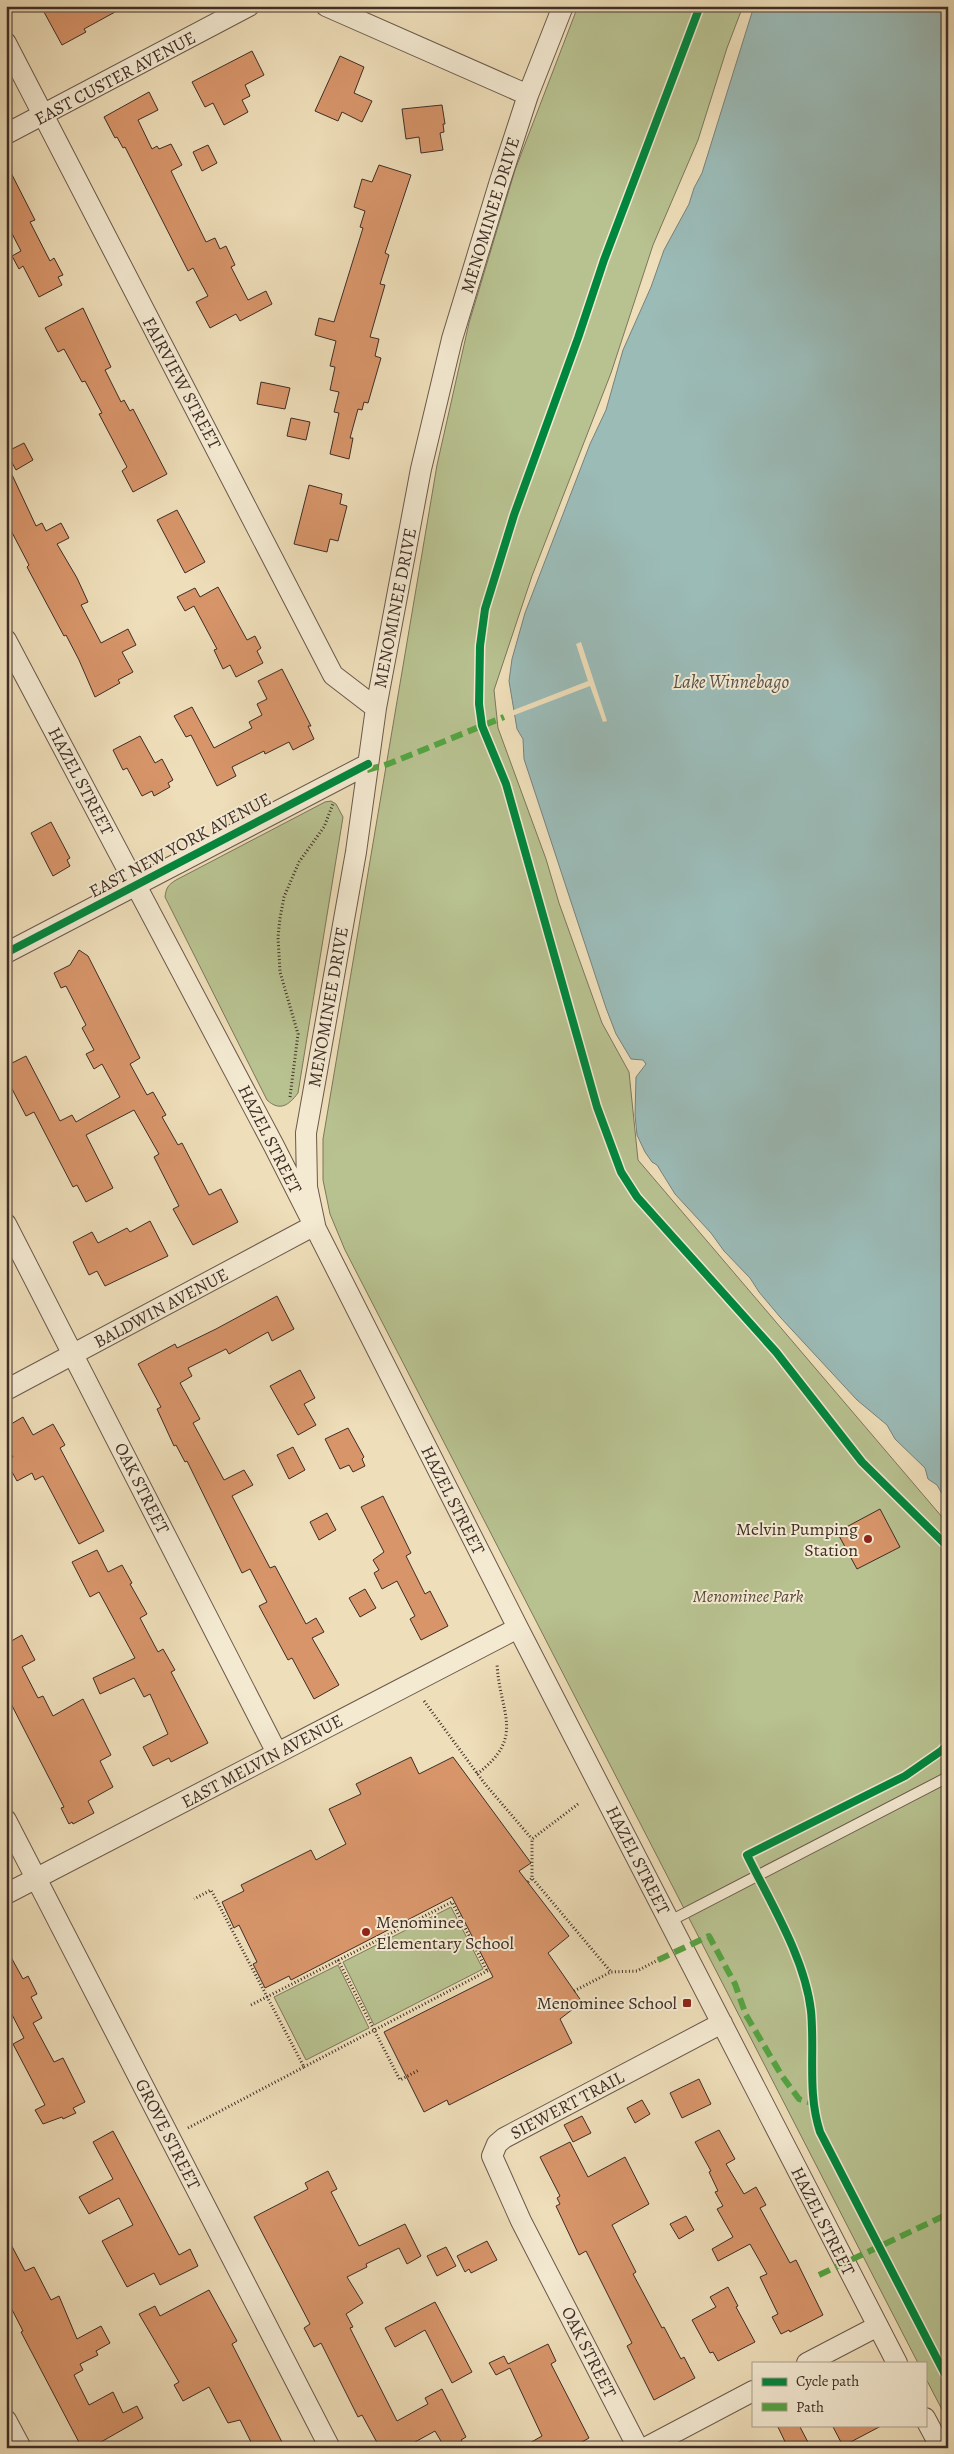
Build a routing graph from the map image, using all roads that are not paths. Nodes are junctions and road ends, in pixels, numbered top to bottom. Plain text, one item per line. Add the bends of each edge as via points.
1 (250, 6) edge
2 (326, 6) edge
3 (563, 6) edge
4 (6, 43) edge
5 (528, 95) junction
6 (43, 116) junction
7 (6, 134) edge
8 (6, 640) edge
9 (376, 708) junction
10 (368, 764) junction
11 (137, 885) junction
12 (6, 953) edge
13 (6, 1224) edge
14 (315, 1225) junction
15 (74, 1355) junction
16 (6, 1390) edge
17 (518, 1628) junction
18 (276, 1753) junction
19 (948, 1777) edge
20 (6, 1820) edge
21 (37, 1878) junction
22 (6, 1894) edge
23 (670, 1921) junction
24 (722, 2023) junction
25 (540, 2256) joint
26 (878, 2326) junction
27 (809, 2362) edge
28 (896, 2362) edge
29 (752, 2392) edge
30 (6, 2420) edge
31 (926, 2420) edge
32 (21, 2448) edge
33 (330, 2448) edge
34 (638, 2448) edge
35 (645, 2448) edge
36 (940, 2448) edge

1 - 6 street, EAST CUSTER AVENUE
2 - 5 street
3 - 5 street, MENOMINEE DRIVE
4 - 6 street, FAIRVIEW STREET
5 - 9 street, MENOMINEE DRIVE via 452,339 421,469
6 - 7 street, EAST CUSTER AVENUE
6 - 9 street, FAIRVIEW STREET via 333,674
8 - 11 street, HAZEL STREET
9 - 10 street, MENOMINEE DRIVE
10 - 11 street, EAST NEW YORK AVENUE
10 - 14 street, MENOMINEE DRIVE via 306,1133 307,1187
11 - 12 street, EAST NEW YORK AVENUE
11 - 14 street, HAZEL STREET
13 - 15 street, OAK STREET
14 - 15 street, BALDWIN AVENUE
14 - 17 street, HAZEL STREET
15 - 16 street, BALDWIN AVENUE
15 - 18 street, OAK STREET
17 - 18 street, EAST MELVIN AVENUE
17 - 23 street, HAZEL STREET
18 - 21 street, EAST MELVIN AVENUE
19 - 23 lane
20 - 21 street, GROVE STREET
21 - 22 street, EAST MELVIN AVENUE
21 - 33 street, GROVE STREET
23 - 24 street, HAZEL STREET
24 - 25 street, SIEWERT TRAIL via 497,2144 493,2161
24 - 26 street, HAZEL STREET
25 - 34 street, OAK STREET
26 - 27 street
26 - 28 street, HAZEL STREET
29 - 35 street
30 - 32 street
31 - 36 street

